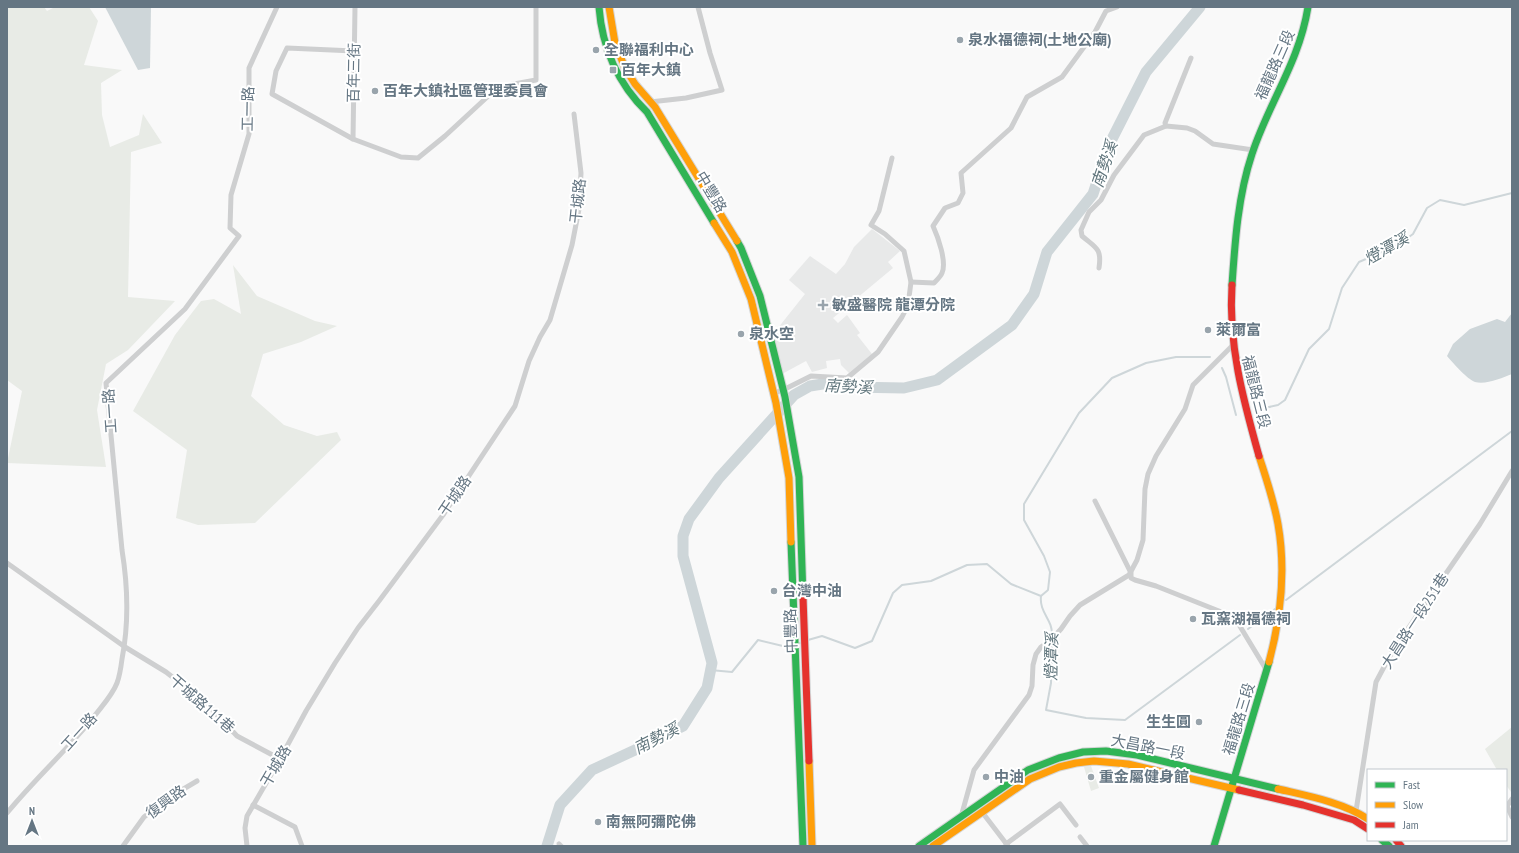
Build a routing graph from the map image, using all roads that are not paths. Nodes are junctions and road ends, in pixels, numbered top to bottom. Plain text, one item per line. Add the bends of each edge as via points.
1 (277, 7) edge
2 (355, 7) edge
3 (536, 7) edge
4 (599, 7) edge
5 (608, 7) edge
6 (698, 7) edge
7 (1117, 7) edge
8 (1308, 7) edge
9 (354, 51) junction
10 (1190, 58) dead end
11 (650, 102) junction
12 (574, 114) dead end
13 (1166, 126) junction
14 (353, 139) junction
15 (1253, 150) junction
16 (892, 158) dead end
17 (1099, 268) dead end
18 (911, 282) junction
19 (1232, 346) junction
20 (774, 393) junction
21 (784, 394) junction
22 (1512, 471) edge
23 (1095, 501) dead end
24 (7, 562) edge
25 (1131, 573) junction
26 (793, 591) junction
27 (803, 591) junction
28 (125, 647) junction
29 (1268, 671) junction
30 (280, 759) junction
31 (1235, 779) junction
32 (197, 781) dead end
33 (1232, 787) junction
34 (1512, 799) edge
35 (253, 805) junction
36 (1356, 811) junction
37 (982, 812) junction
38 (7, 813) edge
39 (961, 817) junction
40 (1512, 817) edge
41 (1367, 818) edge
42 (1076, 826) dead end
43 (1367, 828) edge
44 (1080, 837) dead end
45 (1007, 845) edge
46 (123, 846) edge
47 (247, 846) edge
48 (302, 846) edge
49 (803, 846) edge
50 (812, 846) edge
51 (919, 846) edge
52 (933, 846) edge
53 (1087, 846) edge
54 (1214, 846) edge

1 - 28 street, 工一路 via 249,68 249,134 230,194 230,228 239,236 185,309 106,383 126,576 128,621
2 - 9 street, 百年三街
3 - 14 street via 536,80 498,87 418,158 401,158
4 - 20 main road, 中豐路 via 606,47 620,80 638,105 647,112 732,252 751,300
5 - 11 main road, 中豐路 via 615,44 628,75
6 - 11 street via 722,90
7 - 18 street via 1106,11 1095,32 1062,77 1028,97 1011,128 961,173 963,193 958,203 945,208 933,226 944,262 942,272 934,283
8 - 15 main road, 福龍路三段 via 1301,42
9 - 14 street, 百年三街
9 - 14 street via 287,48 276,71 272,94
10 - 13 street
11 - 21 main road, 中豐路 via 740,248 760,296
12 - 30 street, 干城路 via 581,172 579,209 572,245 550,320 529,361 514,406 443,515 358,628 306,711
13 - 15 street via 1195,131 1213,144
13 - 17 street via 1144,135 1114,175 1081,230 1082,236 1097,248 1101,256
15 - 19 main road, 福龍路三段 via 1243,189 1235,246 1230,328
16 - 18 street via 879,211 871,226 885,234 904,251
18 - 21 street via 908,305 878,352 847,378 811,376
19 - 25 street via 1193,385 1185,409 1156,456 1145,489 1143,540
19 - 29 main road, 福龍路三段 via 1245,405 1275,509 1281,548 1280,610
20 - 21 street
20 - 26 main road, 中豐路 via 789,478
21 - 27 main road, 中豐路 via 799,477
22 - 36 street, 大昌路一段251巷 via 1480,524 1392,652 1376,682
23 - 25 street
24 - 28 street, 干城路111巷
25 - 29 street via 1131,578 1135,580 1229,615 1248,638
25 - 39 street via 1080,605 1036,654 1029,695 974,770
26 - 27 main road
26 - 49 main road, 中豐路
27 - 50 main road, 中豐路
28 - 30 street, 干城路111巷 via 166,672 208,706 237,736
28 - 38 street, 工一路 via 116,684 104,704
29 - 31 main road, 福龍路三段
30 - 35 street, 干城路
31 - 33 main road, 福龍路三段
31 - 36 main road, 大昌路一段 via 1306,795
31 - 39 main road, 大昌路一段 via 1126,754 1097,751 1072,754 1042,762
32 - 46 street, 復興路 via 170,796 144,817
33 - 37 main road, 大昌路一段 via 1128,764 1076,763 1030,779
33 - 43 main road, 大昌路一段 via 1303,804 1354,820
33 - 54 main road, 福龍路三段
34 - 40 street via 1507,806
35 - 47 street, 干城路 via 246,821
35 - 48 street via 295,828
36 - 41 main road, 大昌路一段
37 - 45 street
37 - 52 main road, 大昌路一段
39 - 51 main road, 大昌路一段
42 - 45 street via 1060,804
44 - 53 street

